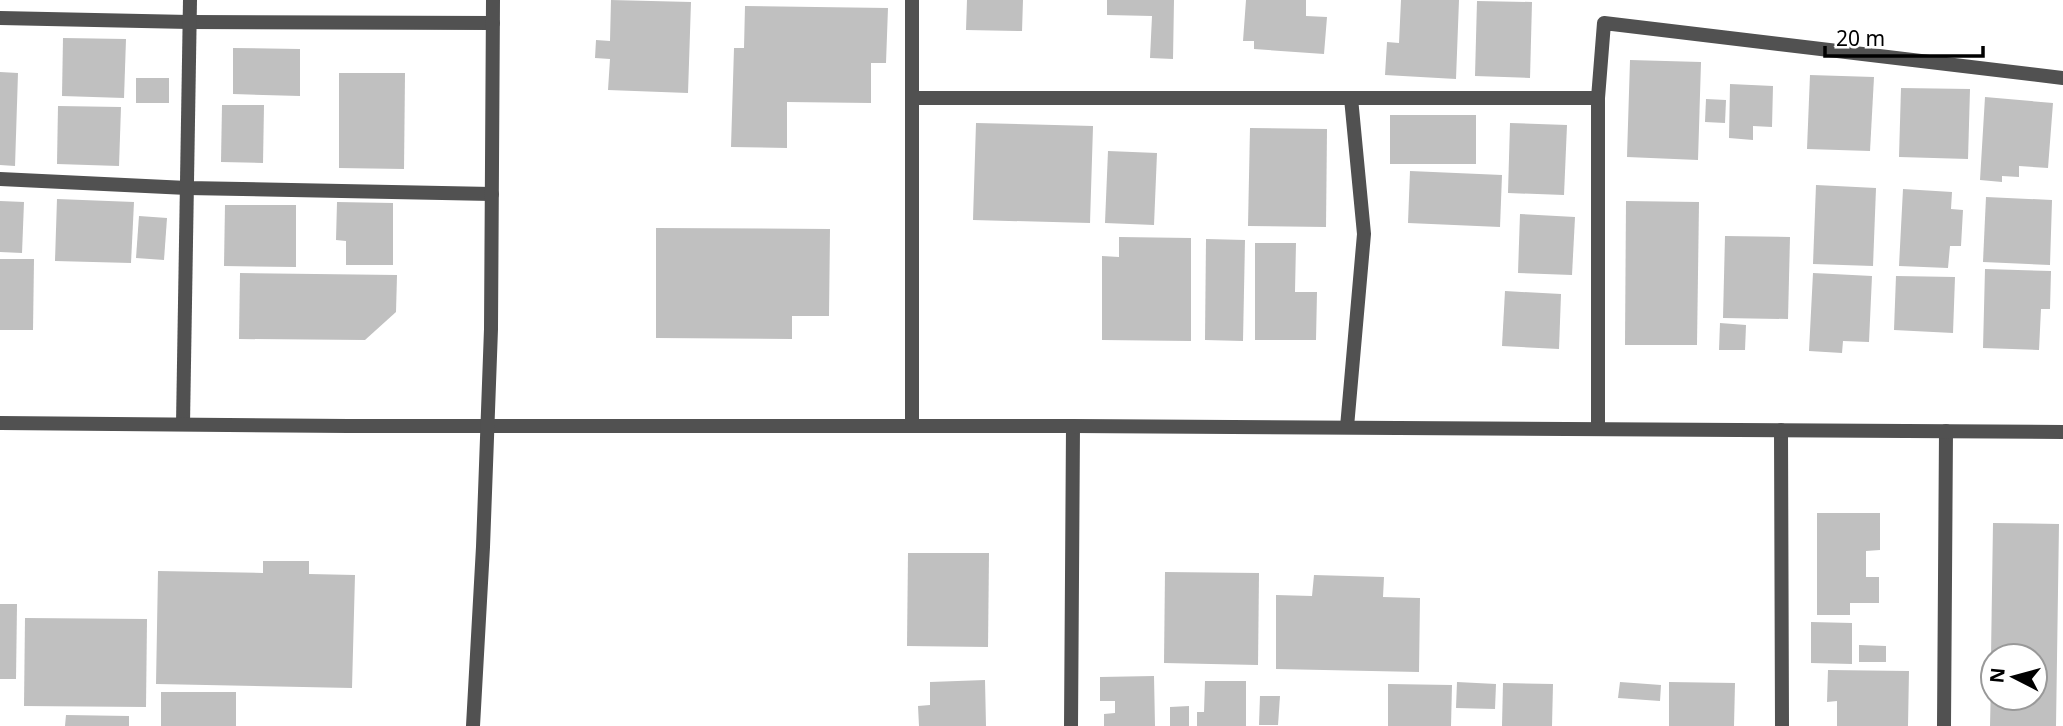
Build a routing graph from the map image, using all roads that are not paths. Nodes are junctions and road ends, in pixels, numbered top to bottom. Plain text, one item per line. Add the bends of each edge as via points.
1 (190, 0) edge
2 (493, 0) edge
3 (912, 0) edge
4 (0, 18) edge
5 (189, 22) junction
6 (493, 23) junction
7 (2063, 78) edge
8 (912, 98) junction
9 (1351, 98) junction
10 (1598, 98) junction
11 (0, 179) edge
12 (187, 188) junction
13 (492, 194) junction
14 (0, 422) edge
15 (183, 424) junction
16 (487, 426) junction
17 (912, 426) junction
18 (1073, 426) junction
19 (1347, 427) junction
20 (1598, 429) junction
21 (1781, 430) junction
22 (1946, 431) junction
23 (2063, 432) edge
24 (473, 726) edge
25 (1070, 726) edge
26 (1782, 726) edge
27 (1944, 726) edge

1 - 5 street
2 - 6 street
3 - 8 street
4 - 5 street
5 - 6 street
5 - 12 street
6 - 13 street
7 - 10 street via 1604,23
8 - 9 street
8 - 17 street
9 - 10 street
9 - 19 street via 1364,234
10 - 20 street
11 - 12 street
12 - 13 street
12 - 15 street
13 - 16 street
14 - 15 street
15 - 16 street
16 - 17 street
16 - 24 street
17 - 18 street
18 - 19 street
18 - 25 street
19 - 20 street
20 - 21 street
21 - 22 street
21 - 26 street
22 - 23 street
22 - 27 street

